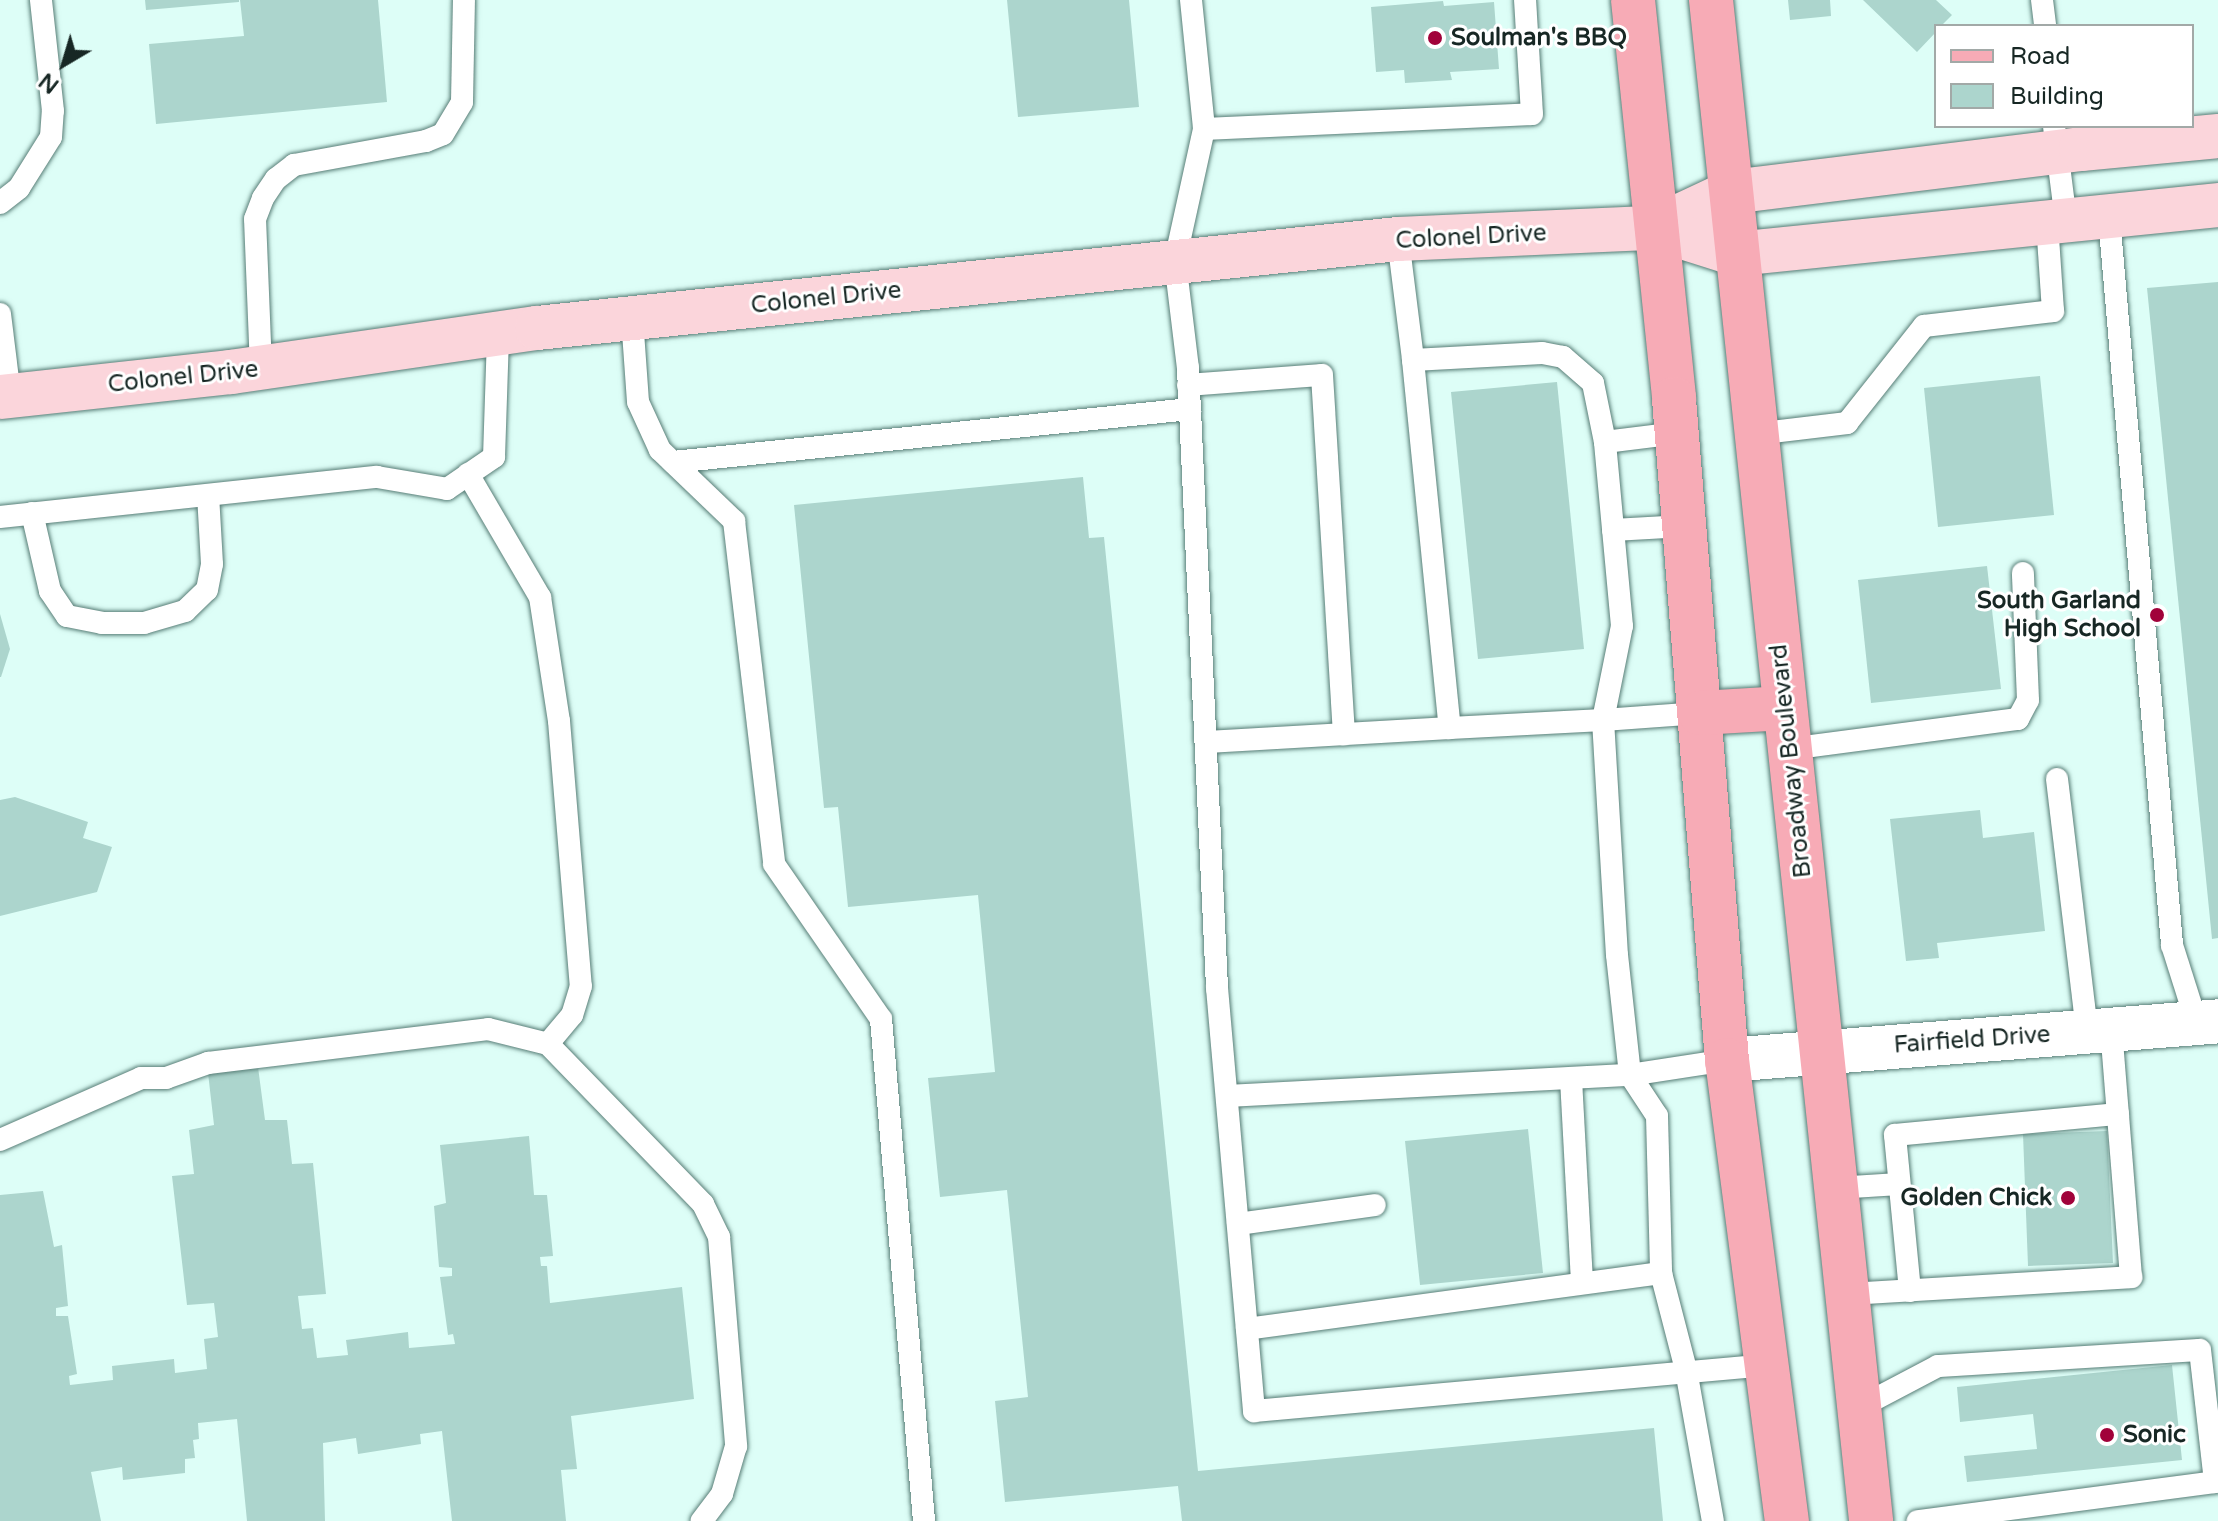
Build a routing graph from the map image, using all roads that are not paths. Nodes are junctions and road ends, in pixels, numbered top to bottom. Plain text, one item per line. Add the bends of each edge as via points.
1 (41, 0) edge
2 (464, 0) edge
3 (1191, 0) edge
4 (1525, 0) edge
5 (1633, 0) edge
6 (1711, 0) edge
7 (2042, 0) edge
8 (2045, 24) edge
9 (1204, 129) junction
10 (2218, 136) edge
11 (2055, 139) edge
12 (1731, 192) junction
13 (0, 203) edge
14 (2218, 205) edge
15 (2109, 217) junction
16 (2057, 222) junction
17 (1654, 228) junction
18 (1398, 239) junction
19 (1736, 254) junction
20 (1175, 261) junction
21 (0, 314) edge
22 (632, 318) junction
23 (498, 334) junction
24 (1413, 360) junction
25 (261, 368) junction
26 (1188, 385) junction
27 (5, 396) edge
28 (1190, 409) junction
29 (1677, 433) junction
30 (1755, 434) junction
31 (1605, 442) junction
32 (673, 462) junction
33 (468, 474) junction
34 (208, 495) junction
35 (32, 513) junction
36 (0, 517) edge
37 (1684, 526) junction
38 (1613, 530) junction
39 (2023, 573) dead end
40 (1700, 713) junction
41 (1603, 720) junction
42 (1450, 728) junction
43 (1787, 729) junction
44 (1344, 734) junction
45 (1207, 742) junction
46 (2057, 779) dead end
47 (2208, 1022) edge
48 (2099, 1031) junction
49 (548, 1044) junction
50 (1821, 1050) junction
51 (1727, 1060) junction
52 (1630, 1075) junction
53 (1571, 1079) junction
54 (1227, 1096) junction
55 (2118, 1114) junction
56 (0, 1140) edge
57 (1899, 1184) junction
58 (1836, 1188) junction
59 (1375, 1205) dead end
60 (1238, 1224) junction
61 (1661, 1273) junction
62 (1582, 1283) junction
63 (1910, 1291) junction
64 (1847, 1294) junction
65 (1247, 1329) junction
66 (1768, 1365) junction
67 (1686, 1370) junction
68 (1860, 1407) junction
69 (702, 1521) edge
70 (924, 1521) edge
71 (1713, 1521) edge
72 (1787, 1521) edge
73 (1871, 1521) edge
74 (1918, 1521) edge

1 - 13 lane via 51,137 19,188
2 - 25 lane via 462,102 443,134 294,165 263,198 255,219
3 - 9 lane
4 - 9 lane via 1532,114
5 - 17 main road
6 - 12 main road, Broadway Boulevard
7 - 8 lane
9 - 20 lane
10 - 11 street, Colonel Drive
11 - 12 street, Colonel Drive
11 - 16 lane
12 - 17 street, Colonel Drive
12 - 19 main road, Broadway Boulevard
14 - 15 street, Colonel Drive
15 - 16 street, Colonel Drive
15 - 47 lane via 2172,945
16 - 19 street, Colonel Drive
16 - 30 lane via 2053,311 1924,326 1847,423
17 - 18 street, Colonel Drive
17 - 19 street, Colonel Drive
17 - 29 main road
18 - 20 street, Colonel Drive
18 - 24 lane
19 - 30 main road, Broadway Boulevard
20 - 22 street, Colonel Drive
20 - 26 lane
21 - 27 lane
22 - 23 street, Colonel Drive
22 - 32 lane via 638,402 660,450
23 - 25 street, Colonel Drive
23 - 33 lane via 494,457
24 - 31 lane via 1542,353 1563,357 1593,383
24 - 42 lane
25 - 27 street, Colonel Drive
26 - 28 lane
26 - 44 lane via 1322,375
28 - 32 lane
28 - 45 lane
29 - 31 lane
29 - 37 main road
30 - 43 main road, Broadway Boulevard
31 - 38 lane
32 - 70 lane via 734,521 774,864 881,1019
33 - 34 lane via 447,489 377,477
33 - 49 lane via 540,597 559,721 581,986 572,1015
34 - 35 lane
34 - 35 lane via 212,564 207,590 185,611 144,623 67,616 50,591
35 - 36 lane
37 - 38 lane
37 - 40 main road
38 - 41 lane via 1622,626
39 - 43 lane via 2028,700 2018,719
40 - 41 lane
40 - 43 main road
40 - 51 main road
41 - 42 lane
41 - 52 lane
42 - 44 lane
43 - 50 main road, Broadway Boulevard
44 - 45 lane
45 - 54 lane
46 - 48 lane
47 - 48 street, Fairfield Drive
48 - 50 street, Fairfield Drive
48 - 55 lane
49 - 56 lane via 488,1029 208,1063 166,1078 141,1078
49 - 69 lane via 703,1204 719,1237 736,1446 722,1494
50 - 51 street, Fairfield Drive
50 - 58 main road, Broadway Boulevard
51 - 52 lane
51 - 66 main road
52 - 53 lane
52 - 61 lane via 1657,1116
53 - 54 lane
53 - 62 lane
54 - 60 lane
55 - 57 lane via 1895,1135
55 - 63 lane via 2131,1277
57 - 58 lane
57 - 63 lane
58 - 64 main road, Broadway Boulevard
59 - 60 lane
60 - 65 lane
61 - 62 lane
61 - 67 lane
62 - 65 lane
63 - 64 lane
64 - 68 main road, Broadway Boulevard
65 - 67 lane via 1254,1411
66 - 67 lane
66 - 72 main road
67 - 71 lane
68 - 73 main road, Broadway Boulevard
68 - 74 lane via 1938,1366 2200,1350 2215,1482

